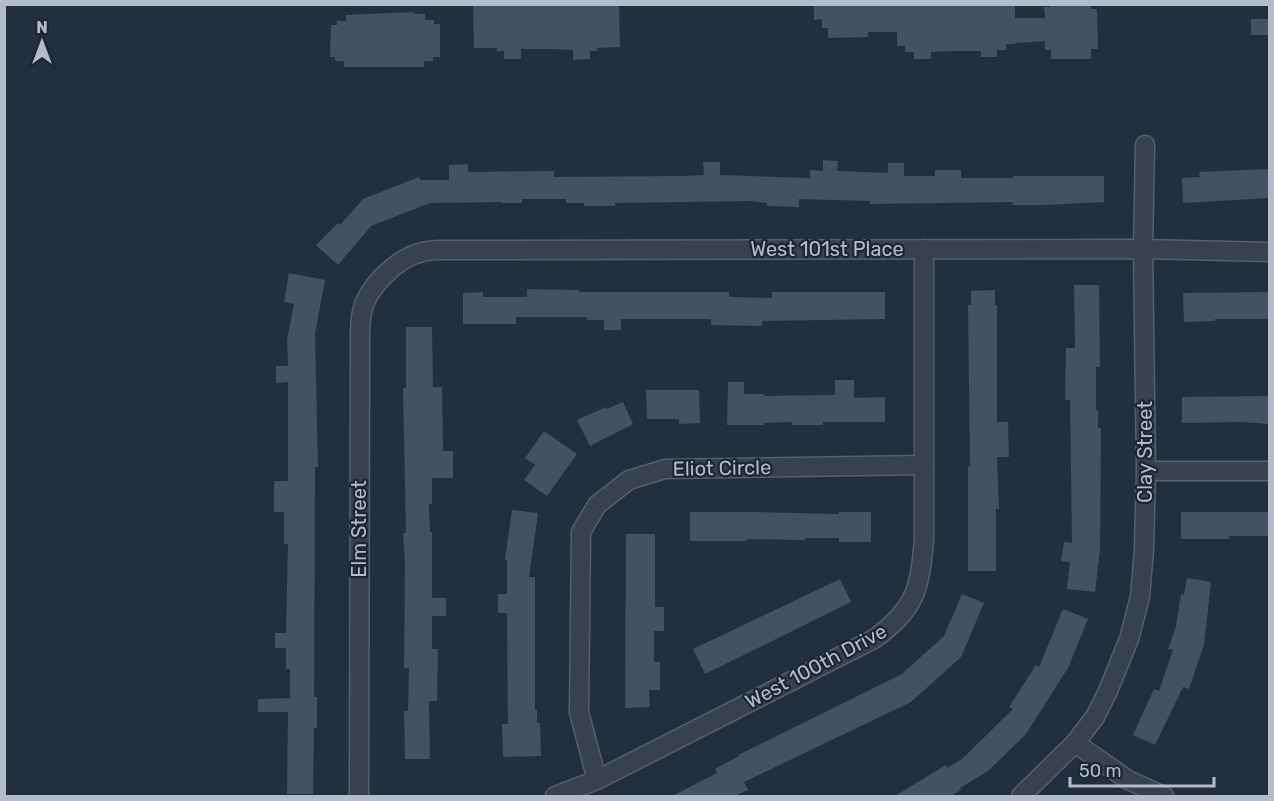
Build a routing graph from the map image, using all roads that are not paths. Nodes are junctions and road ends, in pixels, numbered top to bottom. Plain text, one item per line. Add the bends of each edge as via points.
1 (1144, 145) dead end
2 (924, 249) junction
3 (1143, 249) junction
4 (1269, 252) edge
5 (390, 272) joint
6 (924, 465) junction
7 (1146, 471) junction
8 (1269, 471) edge
9 (1075, 743) junction
10 (597, 780) junction
11 (359, 796) edge
12 (555, 796) edge
13 (1021, 796) edge
14 (1164, 796) edge

1 - 3 street, Clay Street
2 - 3 street, West 101st Place
2 - 5 street, West 101st Place via 442,250 406,258
2 - 6 street, West 100th Drive
3 - 4 street, West 101st Place
3 - 7 street, Clay Street
5 - 11 street, Elm Street via 376,282 367,297 360,340
6 - 10 street, West 100th Drive via 922,563 908,609 895,624 874,639
6 - 10 street, Eliot Circle via 665,469 629,480 597,505 581,532 579,712
7 - 8 street
7 - 9 street, Clay Street via 1144,549 1136,616 1108,691
9 - 13 street, Clay Street
9 - 14 street via 1128,780
10 - 12 street, West 100th Drive

